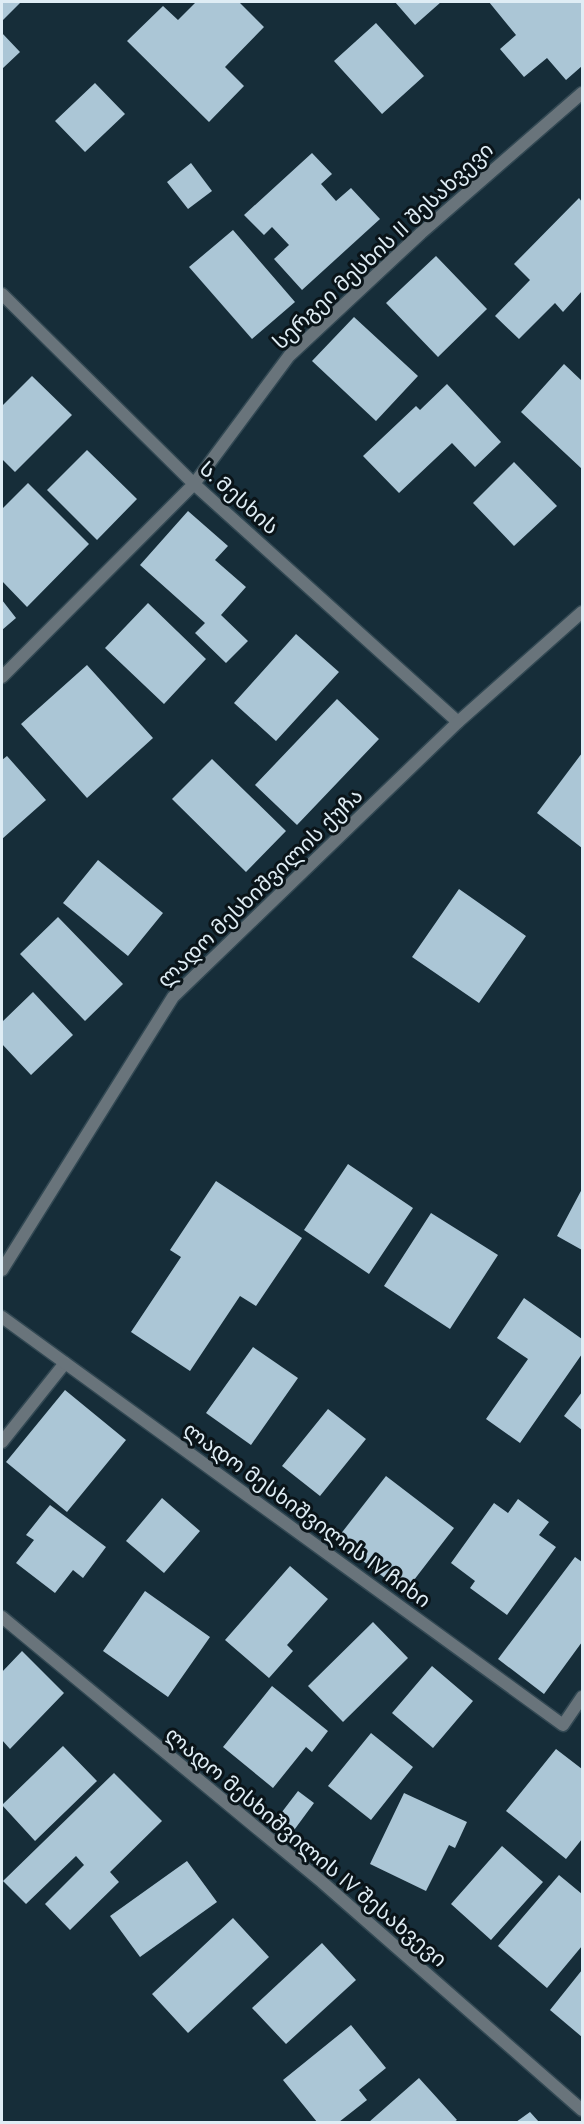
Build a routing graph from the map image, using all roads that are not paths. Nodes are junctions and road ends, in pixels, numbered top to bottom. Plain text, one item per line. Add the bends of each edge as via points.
1 (582, 93) edge
2 (2, 294) edge
3 (195, 484) junction
4 (582, 612) edge
5 (2, 677) edge
6 (458, 722) junction
7 (2, 1270) edge
8 (2, 1317) edge
9 (65, 1363) junction
10 (2, 1442) edge
11 (2, 1617) edge
12 (582, 1697) edge
13 (582, 2110) edge

1 - 3 street, სერგეი მესხის II შესახვევი via 421,233 289,356
2 - 3 street, Ს. Მესხის
3 - 5 street, სერგეი მესხის II შესახვევი
3 - 6 street, Ს. Მესხის
4 - 6 street, ლადო მესხიშვილის ქუჩა
6 - 7 street, ლადო მესხიშვილის ქუჩა via 173,997
8 - 9 street, ლადო მესხიშვილის IV ჩიხი
9 - 10 street
9 - 12 street, ლადო მესხიშვილის IV ჩიხი via 563,1725
11 - 13 street, ლადო მესხიშვილის IV შესახვევი via 322,1882

